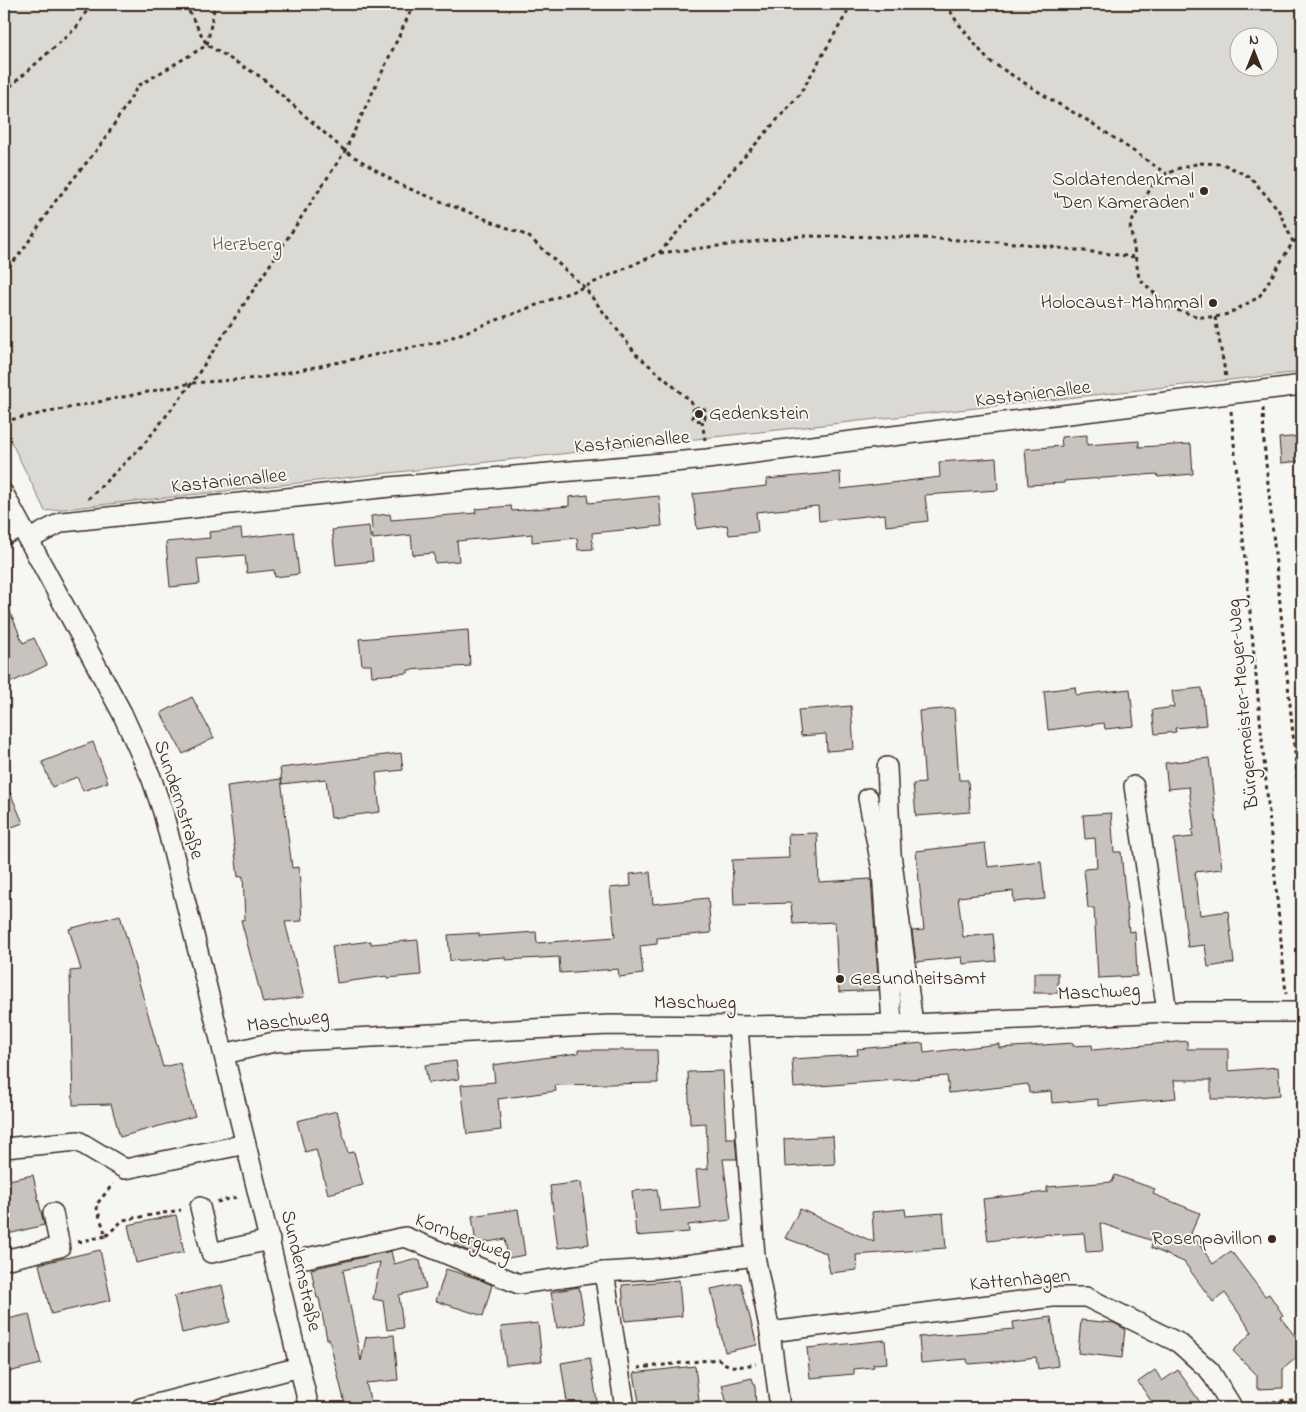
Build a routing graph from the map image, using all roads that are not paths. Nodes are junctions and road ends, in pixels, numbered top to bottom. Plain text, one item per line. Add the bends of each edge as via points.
1 (1302, 385) edge
2 (4, 494) edge
3 (25, 534) junction
4 (4, 535) edge
5 (887, 767) dead end
6 (1134, 786) dead end
7 (868, 798) dead end
8 (1167, 1012) junction
9 (1295, 1012) edge
10 (892, 1024) junction
11 (912, 1024) junction
12 (738, 1026) junction
13 (224, 1054) junction
14 (246, 1144) junction
15 (4, 1148) edge
16 (200, 1207) road end
17 (53, 1213) dead end
18 (270, 1240) junction
19 (755, 1256) junction
20 (306, 1258) dead end
21 (4, 1260) edge
22 (604, 1272) junction
23 (770, 1332) junction
24 (300, 1367) junction
25 (1231, 1407) edge
26 (141, 1408) edge
27 (309, 1408) edge
28 (625, 1408) edge
29 (780, 1408) edge

1 - 3 street, Kastanienallee via 707,459 390,487 62,522
2 - 3 street, Sundernstraße
3 - 4 street, Kastanienallee
3 - 13 street, Sundernstraße via 122,713 151,777 163,812
5 - 11 street via 891,854
6 - 8 street, Maschweg
7 - 10 street via 882,870
8 - 9 street, Maschweg
8 - 11 street, Maschweg
10 - 11 street, Maschweg
10 - 12 street, Maschweg
12 - 13 street, Maschweg via 609,1025 274,1042
12 - 19 street
13 - 14 street, Sundernstraße
14 - 15 street via 125,1169 78,1141
14 - 18 street, Sundernstraße
16 - 18 street via 211,1253
17 - 21 street via 60,1247
18 - 24 street, Sundernstraße
19 - 22 street, Kornbergweg
19 - 23 street
20 - 22 street, Kornbergweg via 405,1237 519,1284
22 - 28 street
23 - 25 street, Kattenhagen via 1052,1298 1086,1298 1180,1343 1210,1371
23 - 29 street
24 - 26 street
24 - 27 street, Sundernstraße

